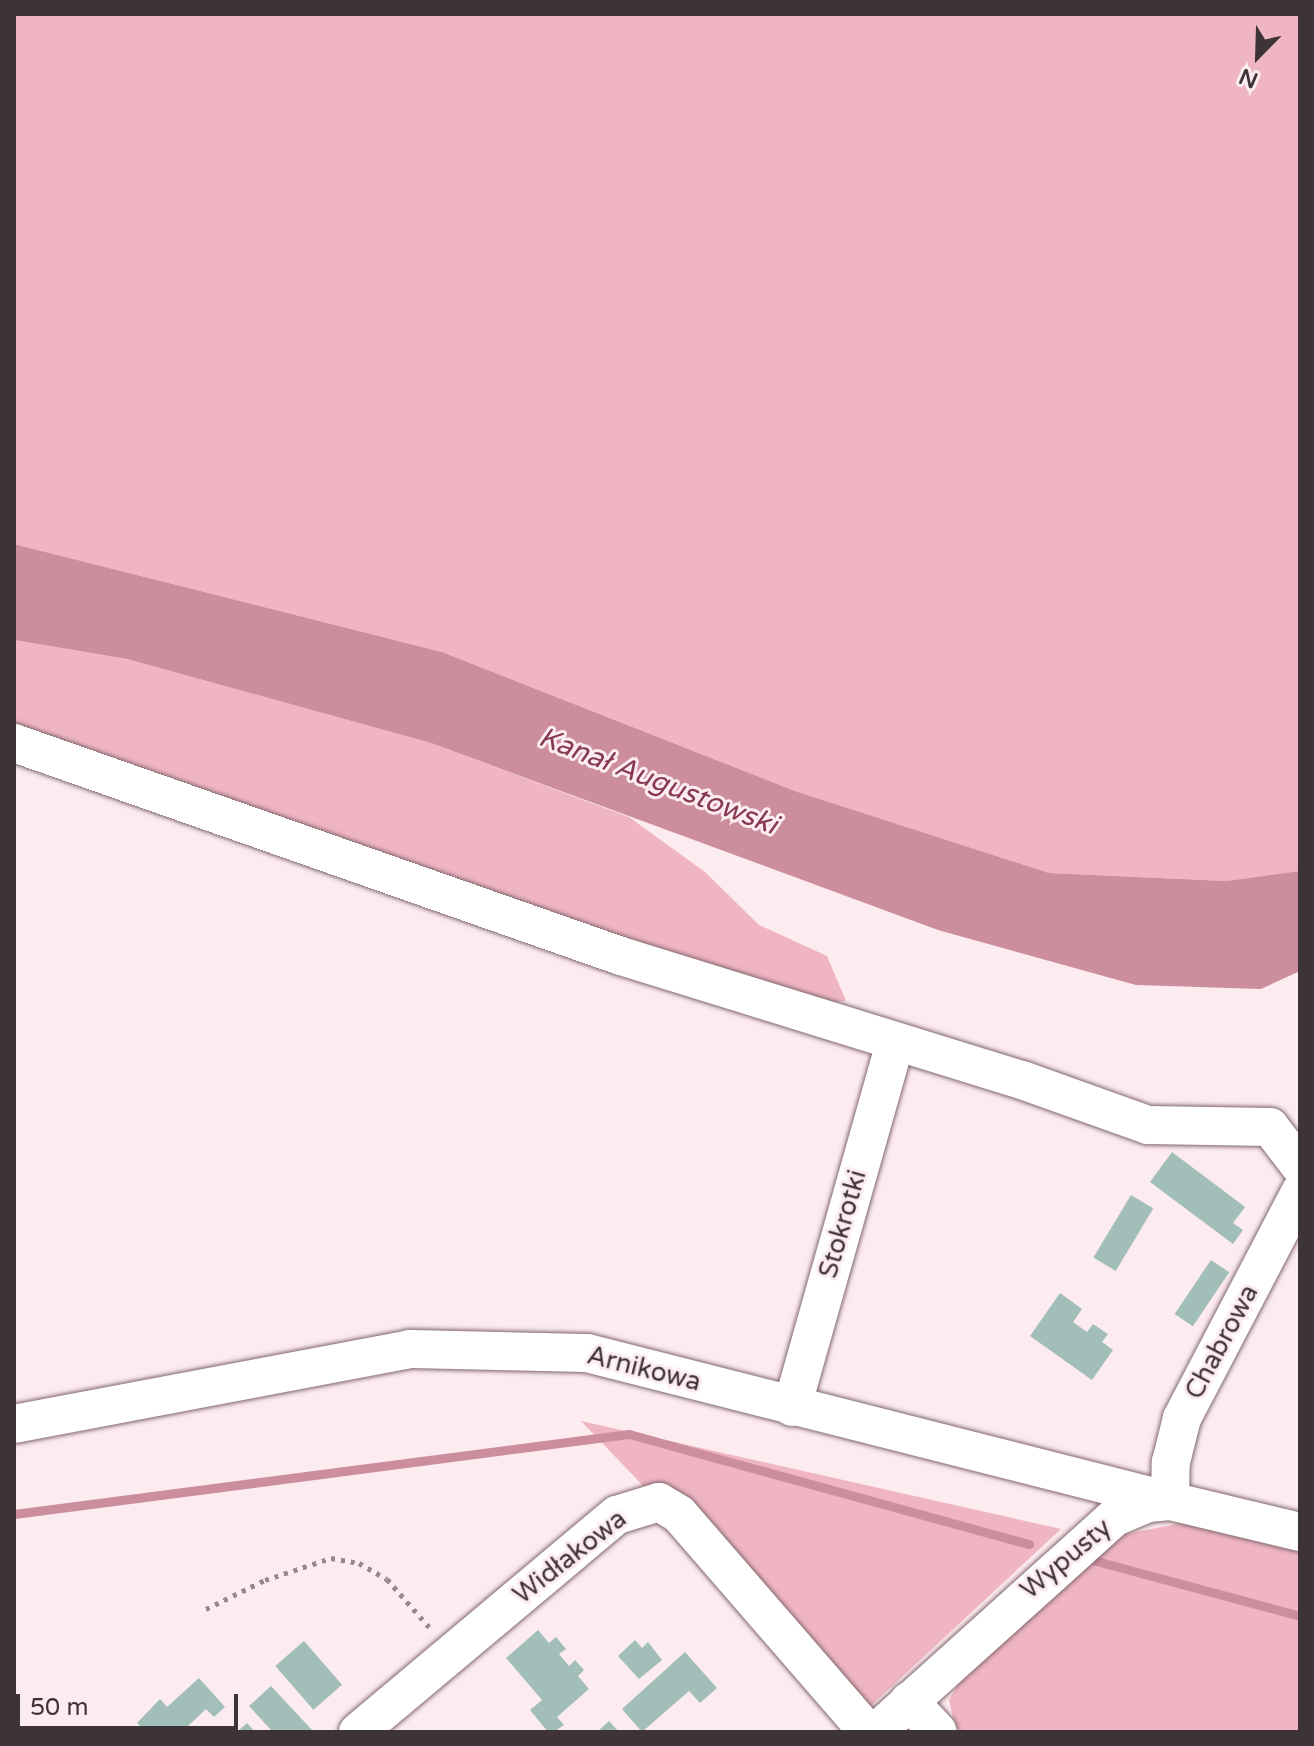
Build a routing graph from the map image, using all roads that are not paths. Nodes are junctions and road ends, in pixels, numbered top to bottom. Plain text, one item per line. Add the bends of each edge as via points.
1 (14, 743) edge
2 (895, 1042) junction
3 (1300, 1166) edge
4 (1300, 1192) edge
5 (792, 1407) junction
6 (14, 1424) edge
7 (1170, 1501) junction
8 (1300, 1532) edge
9 (909, 1701) junction
10 (358, 1732) edge
11 (868, 1732) edge
12 (876, 1732) edge
13 (938, 1732) edge

1 - 2 street via 621,956
2 - 3 street via 1148,1125 1270,1127
2 - 5 street, Stokrotki
4 - 7 street, Chabrowa via 1182,1418 1171,1462
5 - 6 street, Arnikowa via 587,1353 410,1349
5 - 7 street, Arnikowa
7 - 8 street, Wypusty
7 - 9 street, Wypusty via 1148,1503 1115,1517
9 - 12 street, Wypusty
9 - 13 street
10 - 11 street, Widłakowa via 617,1515 659,1502 679,1514

